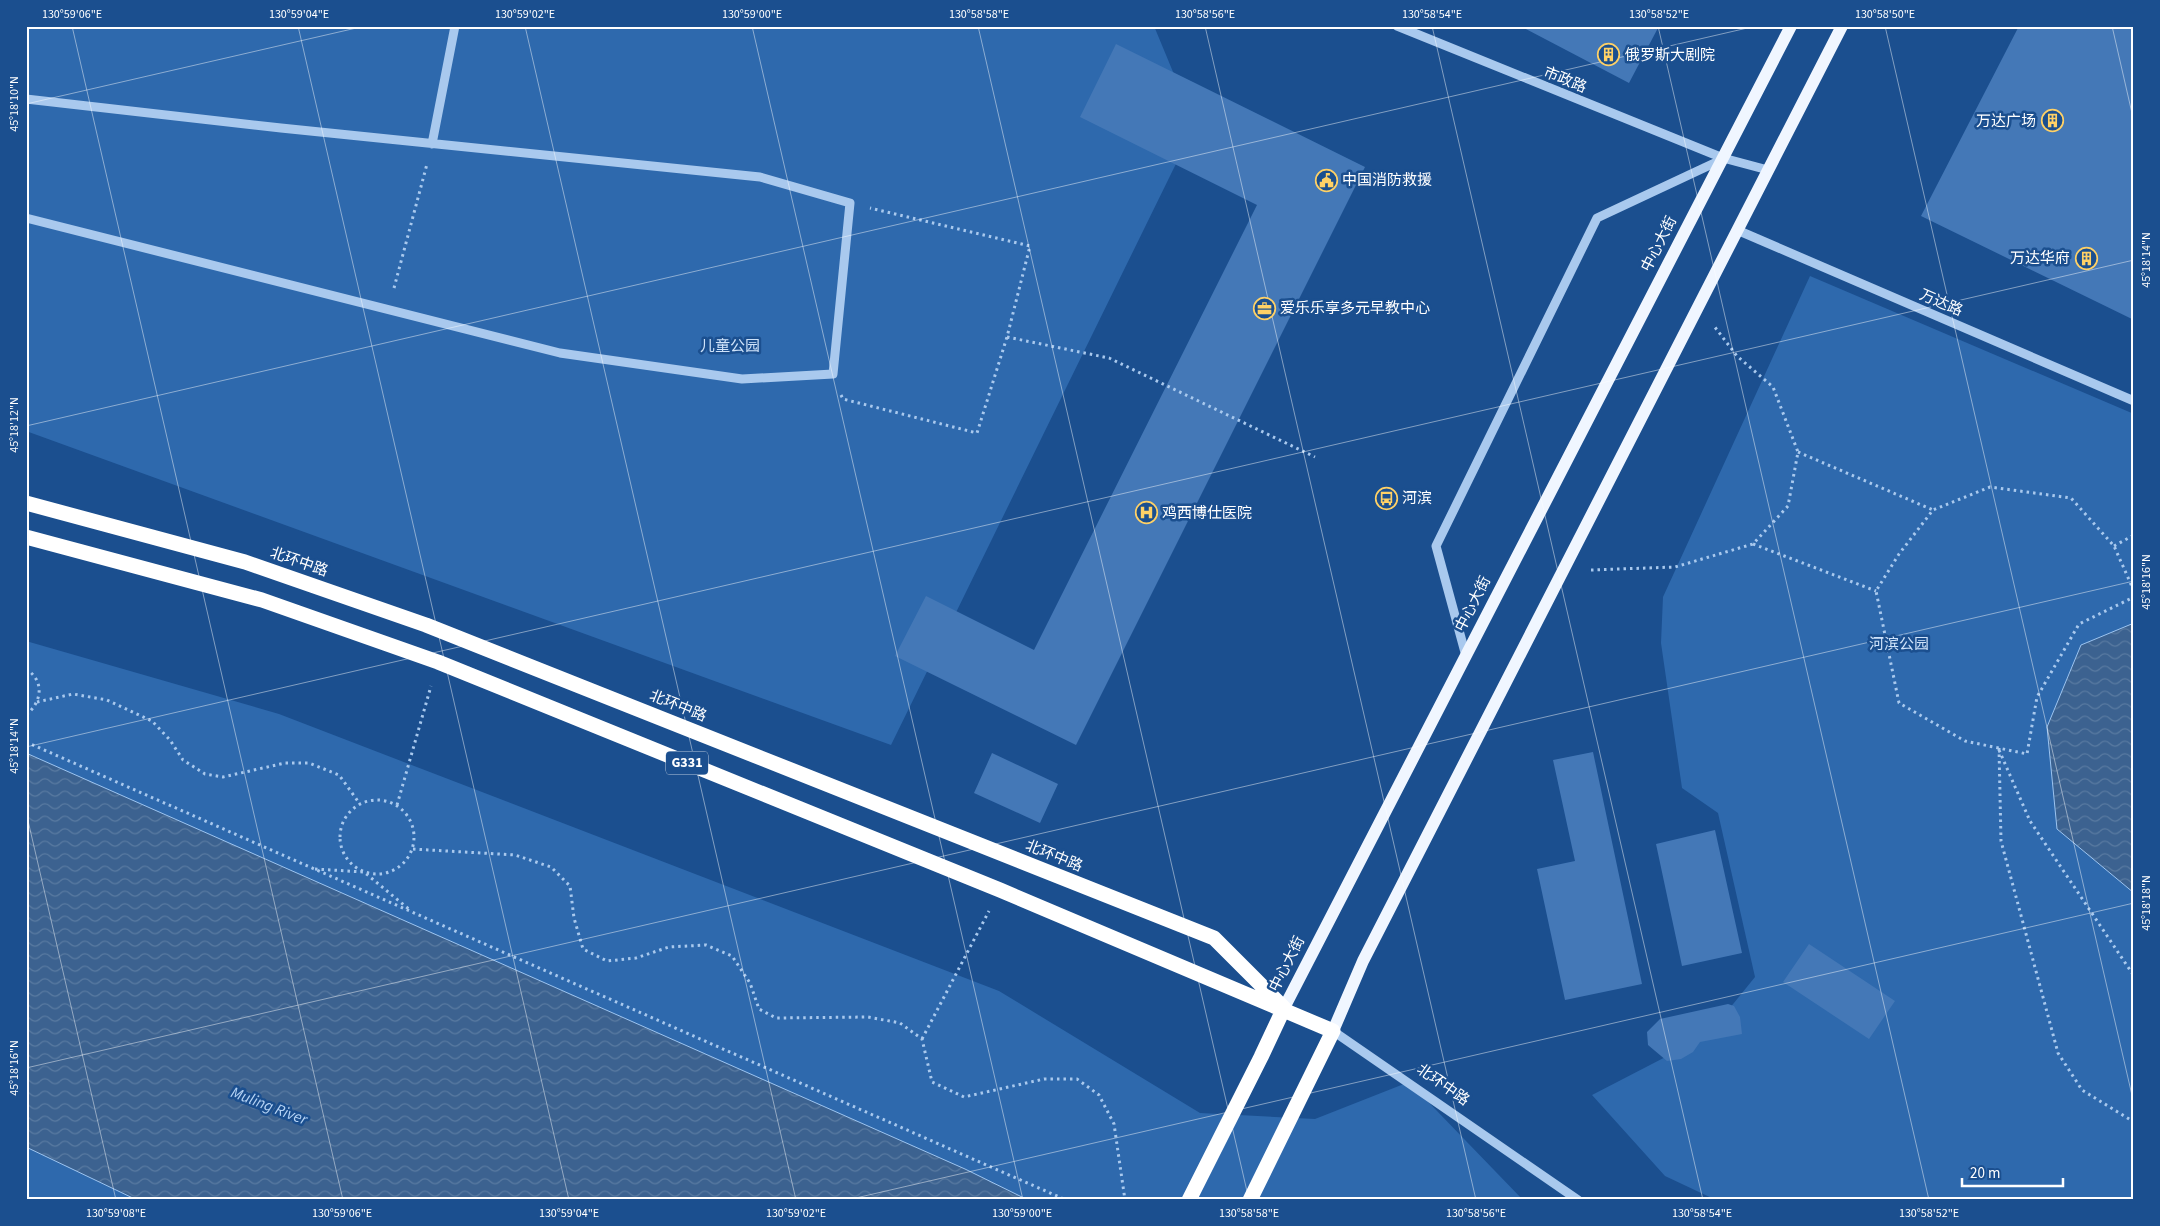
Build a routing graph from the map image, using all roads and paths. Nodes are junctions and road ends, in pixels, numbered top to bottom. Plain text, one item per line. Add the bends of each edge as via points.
1 (455, 26) edge
2 (1397, 26) edge
3 (1791, 26) edge
4 (1842, 26) edge
5 (26, 99) edge
6 (432, 144) junction
7 (1724, 158) junction
8 (1768, 170) junction
9 (850, 203) junction
10 (26, 218) edge
11 (1737, 230) junction
12 (1698, 306) junction
13 (389, 310) junction
14 (1007, 337) junction
15 (830, 374) junction
16 (2134, 401) edge
17 (1798, 452) junction
18 (1315, 457) dead end
19 (26, 503) edge
20 (1933, 510) junction
21 (2134, 535) edge
22 (26, 537) edge
23 (1753, 544) junction
24 (2114, 546) junction
25 (1563, 571) junction
26 (1876, 591) junction
27 (2134, 591) edge
28 (2134, 597) edge
29 (1466, 656) junction
30 (438, 662) junction
31 (26, 669) edge
32 (38, 702) junction
33 (26, 715) edge
34 (26, 742) edge
35 (1999, 748) junction
36 (360, 804) junction
37 (397, 805) junction
38 (413, 849) junction
39 (311, 868) junction
40 (364, 872) junction
41 (1000, 890) junction
42 (414, 914) junction
43 (2134, 976) edge
44 (1284, 1008) junction
45 (1333, 1031) junction
46 (922, 1040) junction
47 (2134, 1122) edge
48 (1066, 1200) edge
49 (1125, 1200) edge
50 (1190, 1200) edge
51 (1250, 1200) edge
52 (1578, 1200) edge

1 - 6 street
2 - 7 street, 市政路
3 - 7 main road, 中心大街
4 - 8 main road
5 - 6 street
6 - 9 street via 760,177
6 - 13 path
7 - 8 street, 市政路
7 - 29 main road, 中心大街
7 - 29 street via 1597,218 1436,546
8 - 11 main road
9 - 14 path via 1030,246
9 - 15 street via 833,374
10 - 13 street
11 - 12 main road
11 - 16 street, 万达路
12 - 17 path via 1737,356 1773,387
12 - 25 main road
13 - 15 street via 560,353 742,379
14 - 15 path via 977,433 843,399
14 - 18 path via 1108,358
17 - 20 path
17 - 23 path via 1788,506
19 - 44 highway, 北环中路 / G331 via 245,562 426,624 1214,938
20 - 24 path via 1990,487 2071,498
20 - 26 path
21 - 24 path
22 - 30 highway, 北环中路 / G331 via 262,600
23 - 25 path via 1675,567
23 - 26 path
24 - 27 path
25 - 45 main road via 1363,961
26 - 35 path via 1900,703 1965,741
28 - 35 path via 2079,624 2037,696 2027,754
29 - 44 main road, 中心大街
30 - 37 path
30 - 41 highway, 北环中路 / G331
31 - 32 path via 39,686
32 - 33 path
32 - 36 path via 73,694 107,700 152,721 183,760 205,774 223,776 285,763 309,763 339,775
34 - 39 path
35 - 43 path via 2030,821
35 - 47 path via 2002,841 2058,1052 2082,1090
36 - 37 path via 379,800
36 - 40 path via 346,816 340,834 345,857
37 - 38 path via 412,824 415,836
38 - 40 path via 398,868 376,874
38 - 46 path via 515,856 551,867 570,886 574,918 583,949 607,961 636,958 668,947 706,945 732,956 750,983 759,1010 776,1018 868,1017 900,1023
39 - 40 path
39 - 42 path
40 - 42 path
41 - 44 highway, 北环中路 / G331
41 - 46 path
42 - 48 path
44 - 45 highway, 北环中路 / G331
44 - 50 highway, 中心大街
45 - 51 highway
45 - 52 street, 北环中路
46 - 49 path via 932,1082 964,1098 1044,1079 1077,1079 1099,1095 1114,1124

